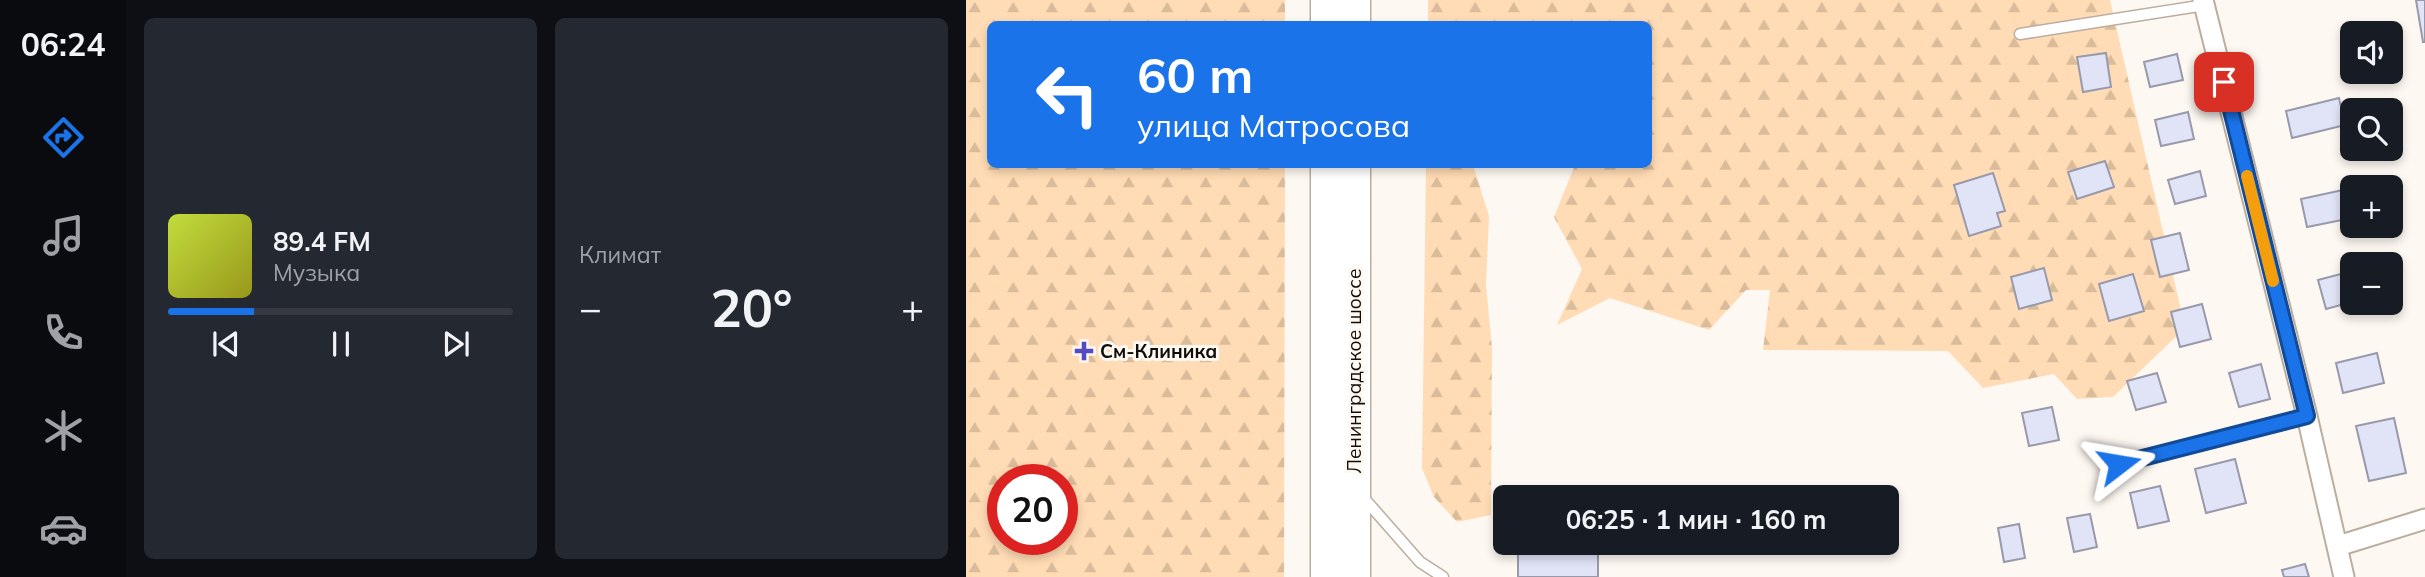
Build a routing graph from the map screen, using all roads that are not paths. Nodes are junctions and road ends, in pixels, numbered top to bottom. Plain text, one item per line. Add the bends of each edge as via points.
1 (1327, 0) edge
2 (1354, 0) edge
3 (2204, 2) edge
4 (1327, 21) edge
5 (1354, 21) edge
6 (2020, 34) dead end
7 (1327, 168) edge
8 (1354, 168) edge
9 (2307, 416) junction
10 (2119, 464) dead end
11 (1354, 486) junction
12 (2425, 519) edge
13 (2337, 546) junction
14 (1327, 577) edge
15 (1354, 577) edge
16 (1443, 577) edge
17 (2344, 577) edge

1 - 4 highway
2 - 5 highway
3 - 6 lane
3 - 9 street
7 - 14 highway, Ленинградское шоссе
8 - 11 highway, Ленинградское шоссе
9 - 10 lane
9 - 13 street
11 - 15 highway, Ленинградское шоссе
11 - 16 lane via 1420,562
12 - 13 street
13 - 17 street

